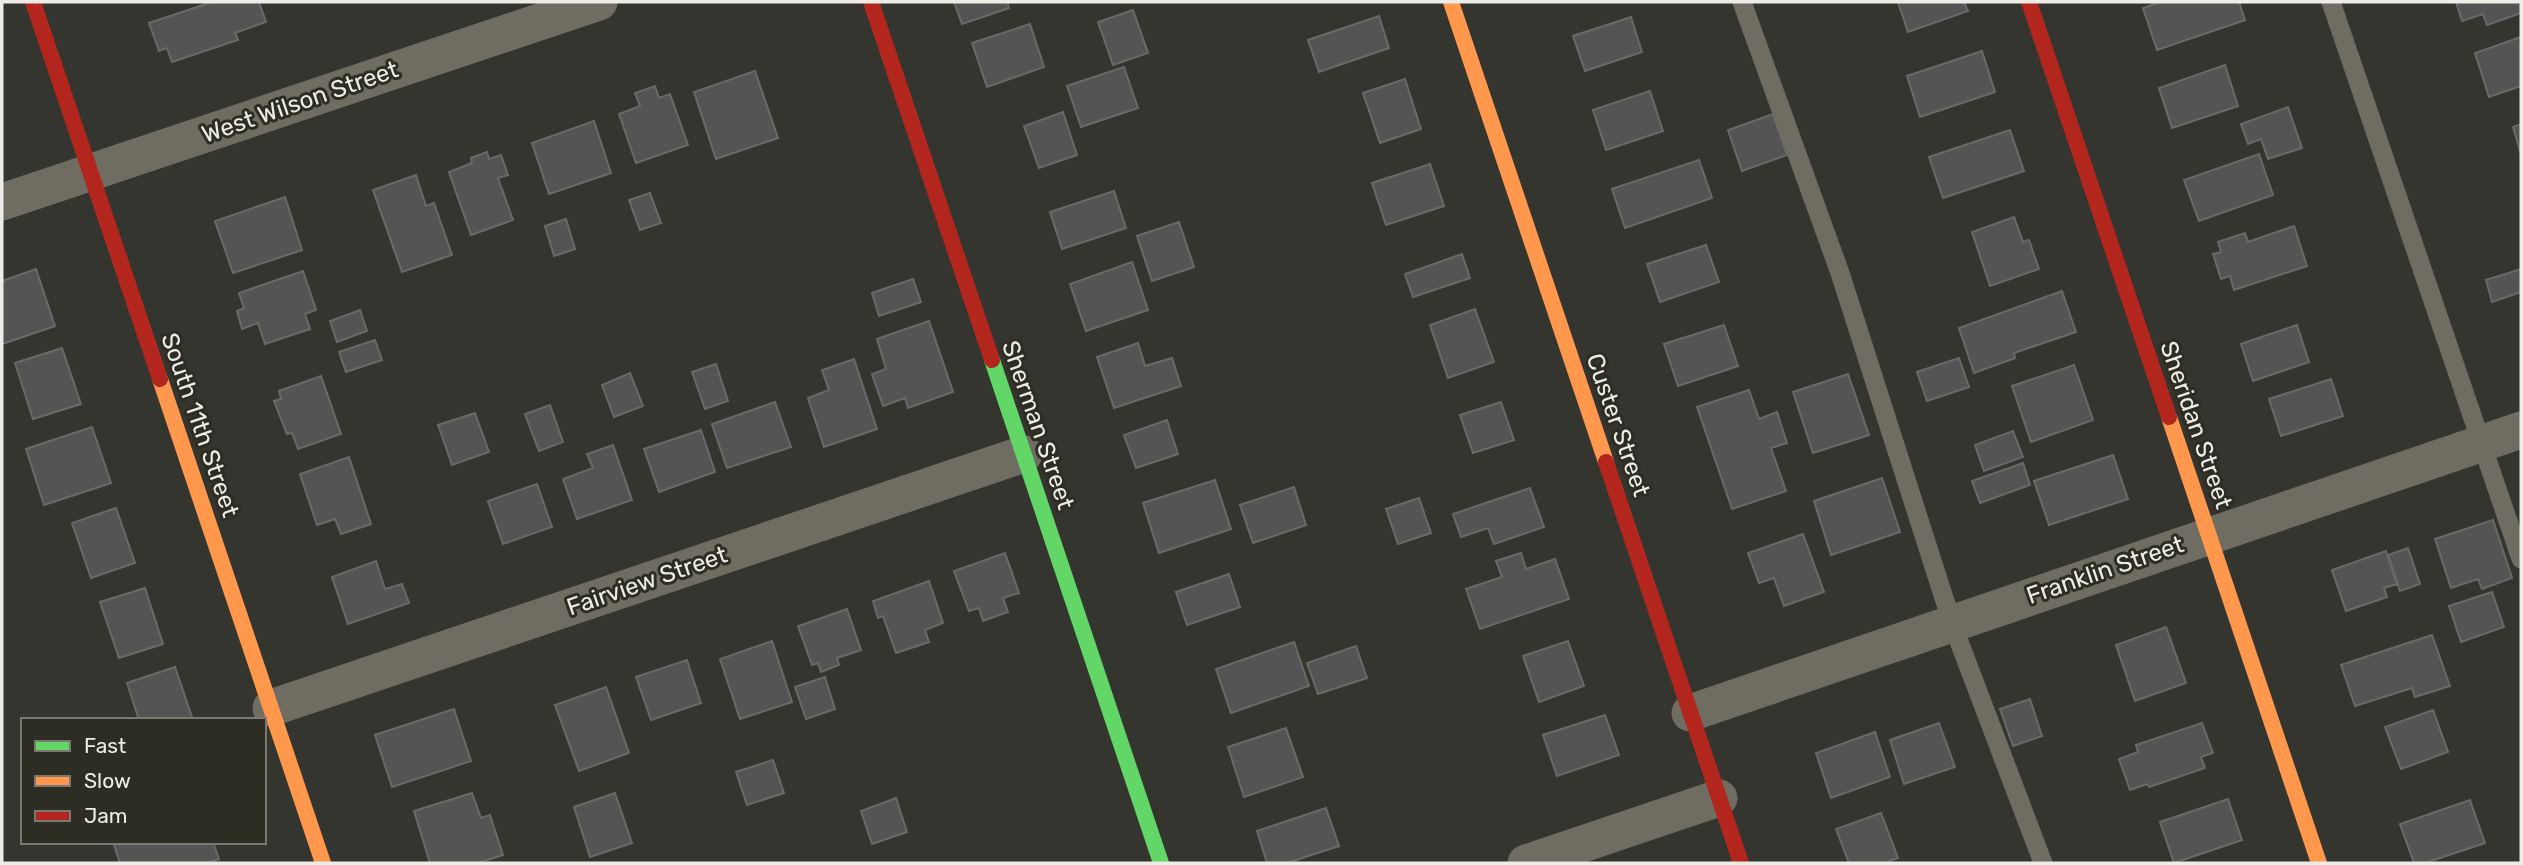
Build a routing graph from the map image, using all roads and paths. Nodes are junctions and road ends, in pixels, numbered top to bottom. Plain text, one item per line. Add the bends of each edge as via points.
1 (33, 2) edge
2 (599, 2) edge
3 (871, 2) edge
4 (1451, 2) edge
5 (1742, 2) edge
6 (2029, 2) edge
7 (2331, 2) edge
8 (91, 172) junction
9 (2, 202) edge
10 (2521, 430) edge
11 (2483, 443) junction
12 (1024, 454) junction
13 (2208, 534) junction
14 (2521, 559) edge
15 (1952, 622) junction
16 (271, 708) junction
17 (1690, 713) junction
18 (1719, 798) junction
19 (323, 863) edge
20 (1161, 863) edge
21 (1526, 863) edge
22 (1741, 863) edge
23 (2043, 863) edge
24 (2319, 863) edge

1 - 8 street, South 11th Street
2 - 8 street, West Wilson Street
3 - 12 street, Sherman Street
4 - 17 street, Custer Street
5 - 15 lane via 1840,273
6 - 13 street, Sheridan Street
7 - 11 lane
8 - 9 street, West Wilson Street
8 - 16 street, South 11th Street
10 - 11 street, Franklin Street
11 - 13 street, Franklin Street
11 - 14 lane
12 - 16 street, Fairview Street
12 - 20 street, Sherman Street
13 - 15 street, Franklin Street
13 - 24 street, Sheridan Street
15 - 17 street, Franklin Street
15 - 23 lane
16 - 19 street, South 11th Street
17 - 18 street, Custer Street
18 - 21 street
18 - 22 street, Custer Street

